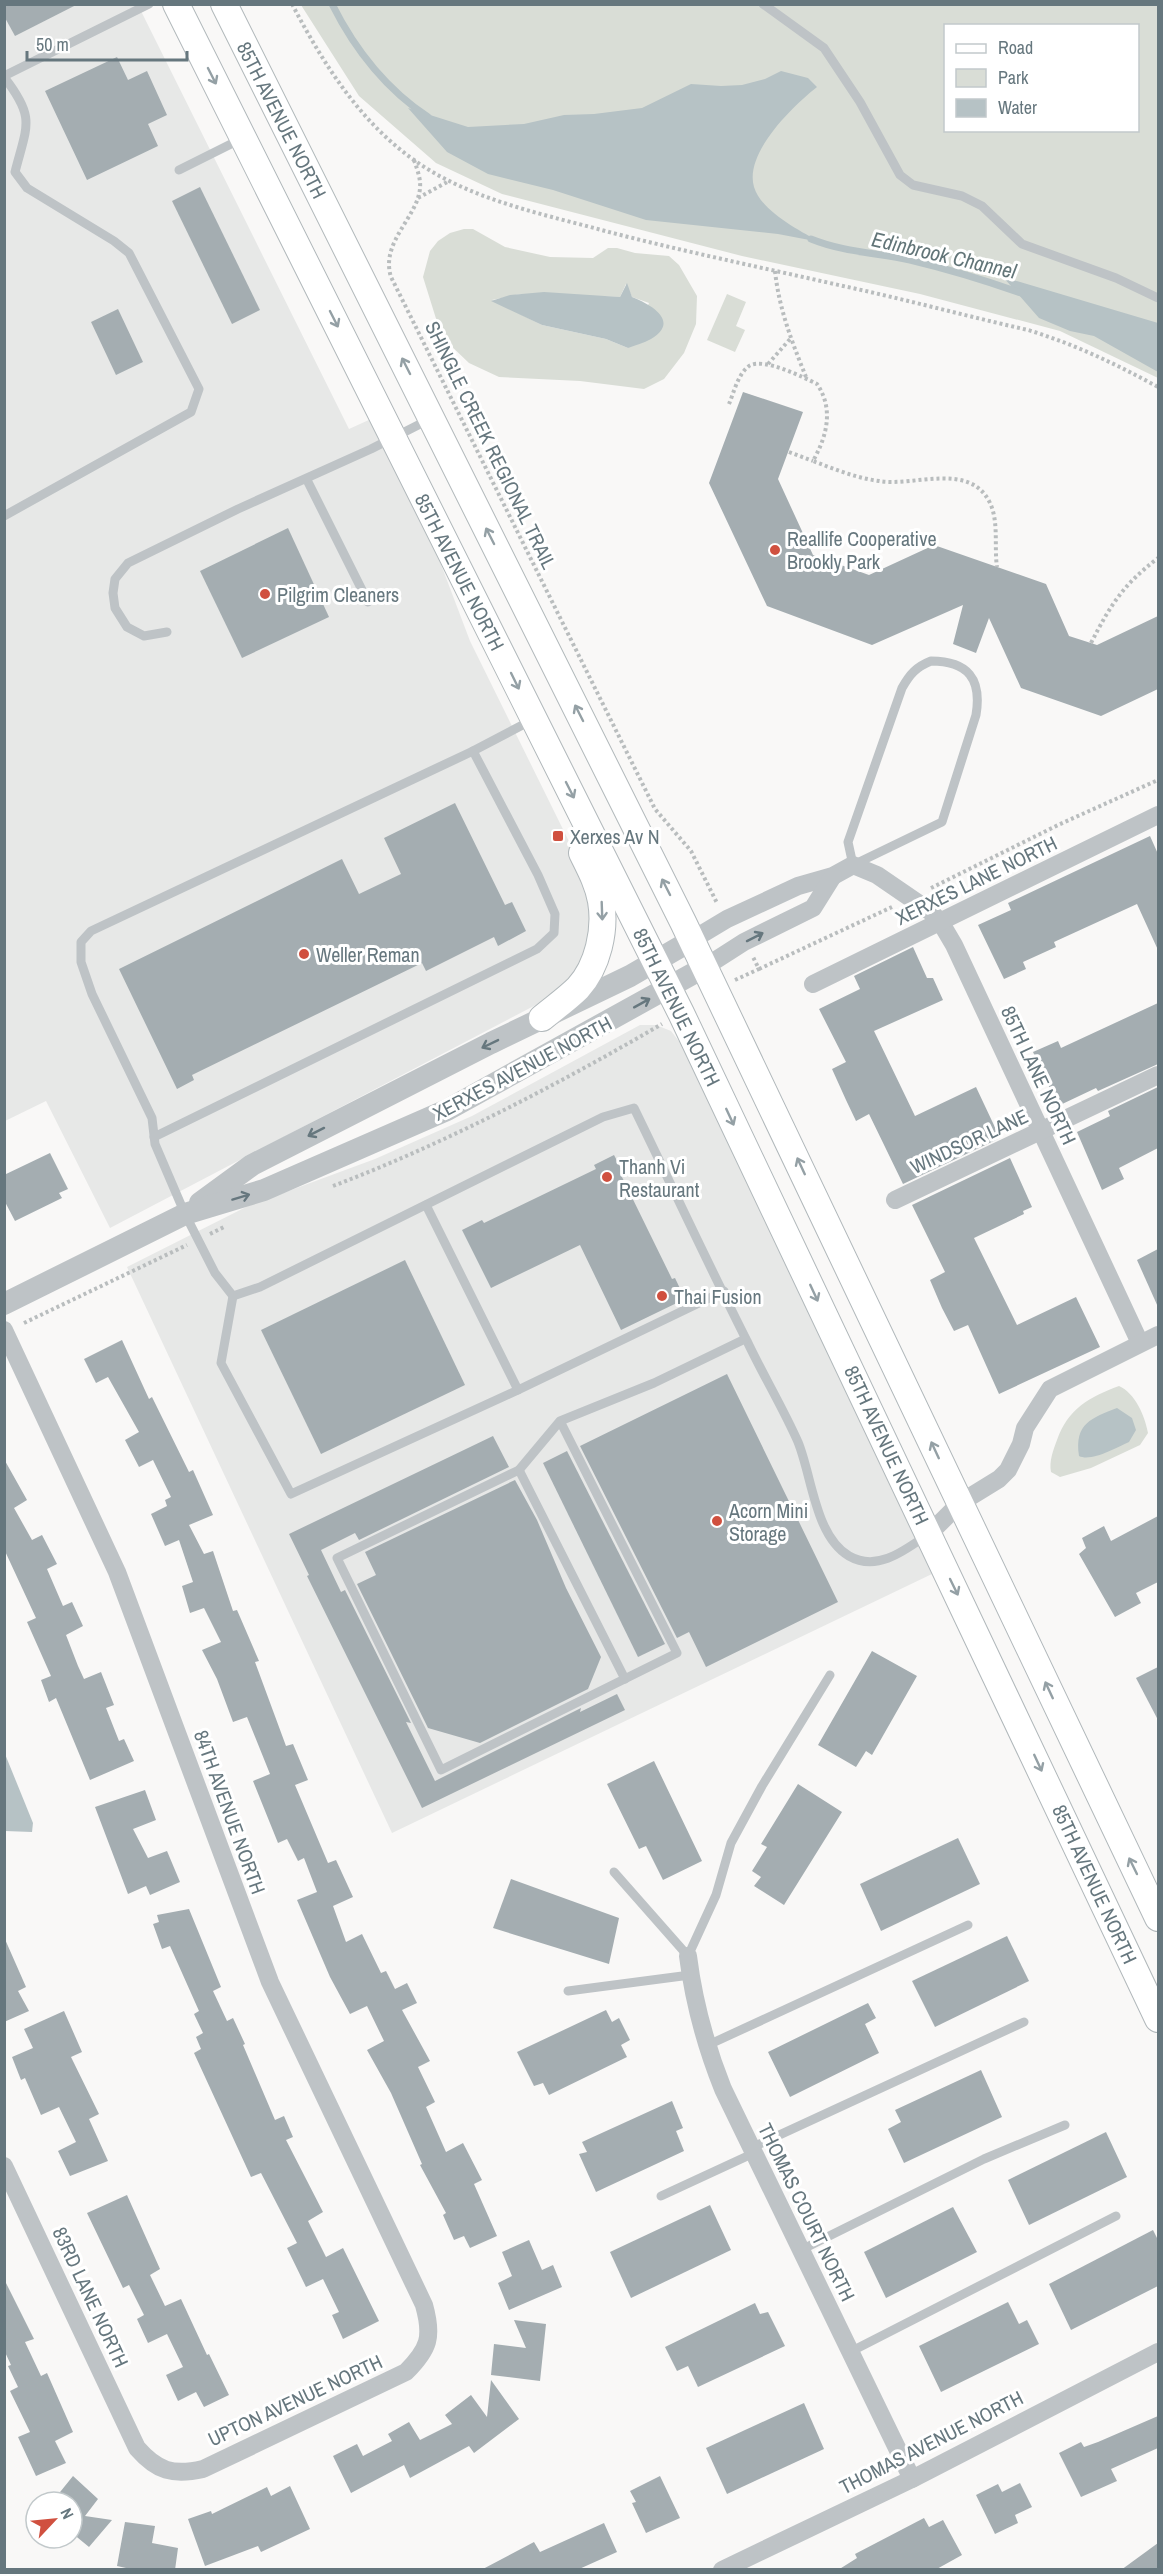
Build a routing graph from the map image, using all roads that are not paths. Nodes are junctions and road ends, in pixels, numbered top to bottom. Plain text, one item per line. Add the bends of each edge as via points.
1 (149, 4) edge
2 (176, 4) edge
3 (224, 4) edge
4 (763, 4) edge
5 (4, 76) edge
6 (243, 138) junction
7 (179, 170) dead end
8 (1158, 298) edge
9 (432, 418) junction
10 (393, 438) junction
11 (307, 480) junction
12 (4, 516) edge
13 (368, 602) dead end
14 (167, 632) dead end
15 (534, 719) junction
16 (473, 751) junction
17 (1158, 815) edge
18 (852, 865) junction
19 (832, 876) junction
20 (941, 923) junction
21 (692, 940) junction
22 (656, 962) junction
23 (705, 967) junction
24 (813, 984) dead end
25 (668, 988) junction
26 (542, 1018) junction
27 (1158, 1075) edge
28 (1040, 1132) junction
29 (154, 1137) junction
30 (895, 1200) dead end
31 (426, 1205) junction
32 (185, 1214) junction
33 (724, 1291) junction
34 (233, 1296) junction
35 (4, 1304) edge
36 (4, 1330) edge
37 (1158, 1335) edge
38 (746, 1339) junction
39 (1140, 1343) junction
40 (518, 1390) junction
41 (560, 1420) junction
42 (519, 1470) junction
43 (960, 1503) junction
44 (929, 1534) junction
45 (830, 1675) dead end
46 (625, 1679) junction
47 (614, 1872) dead end
48 (1158, 1918) edge
49 (968, 1925) dead end
50 (688, 1956) junction
51 (690, 1975) junction
52 (568, 1991) dead end
53 (1158, 2019) edge
54 (1024, 2022) dead end
55 (706, 2046) junction
56 (1065, 2125) dead end
57 (753, 2151) junction
58 (4, 2166) edge
59 (661, 2196) dead end
60 (1116, 2216) dead end
61 (801, 2250) junction
62 (424, 2305) joint
63 (850, 2352) junction
64 (1158, 2352) edge
65 (137, 2448) joint
66 (912, 2479) junction
67 (722, 2570) edge

1 - 5 lane
2 -> 6 main road, 85TH AVENUE NORTH
9 -> 3 main road, 85TH AVENUE NORTH
4 - 8 lane via 824,48 860,102 900,175 913,185 962,196 982,207 1022,244 1116,278
5 - 12 lane via 20,98 28,120 15,172 27,188 129,253 199,389 191,412
6 - 7 lane
6 -> 10 main road, 85TH AVENUE NORTH
9 - 10 lane
21 -> 9 main road, 85TH AVENUE NORTH
10 - 11 lane
10 -> 15 main road, 85TH AVENUE NORTH
11 - 13 lane
11 - 14 lane via 128,563 115,579 115,608 127,627 144,636
15 - 16 lane
15 -> 22 main road, 85TH AVENUE NORTH
15 -> 26 main road via 546,783 596,881 602,911 602,930 591,967 579,987
16 - 29 lane via 91,931 81,942 81,962 92,994 152,1118
16 - 29 lane via 538,875 555,914 554,933 537,949
17 - 20 street, XERXES LANE NORTH
18 - 18 lane via 942,822 979,699 970,673 948,661 919,666 906,681 848,842
18 - 19 street, XERXES AVENUE NORTH
18 - 20 street, 85TH LANE NORTH via 877,875
19 - 21 street, XERXES AVENUE NORTH via 788,890
23 -> 19 street, XERXES AVENUE NORTH via 744,942 813,908
20 - 24 street, XERXES LANE NORTH
20 - 28 street, 85TH LANE NORTH
21 - 22 street, XERXES AVENUE NORTH
21 - 23 main road, 85TH AVENUE NORTH
22 - 25 main road, 85TH AVENUE NORTH
22 - 26 street, XERXES AVENUE NORTH
23 - 25 street, XERXES AVENUE NORTH
43 -> 23 main road, 85TH AVENUE NORTH
32 -> 25 street, XERXES AVENUE NORTH via 264,1190 447,1110
25 -> 44 main road, 85TH AVENUE NORTH
26 -> 32 street, XERXES AVENUE NORTH via 252,1165
27 - 28 street, WINDSOR LANE
28 - 30 street, WINDSOR LANE
28 - 39 street, 85TH LANE NORTH
29 - 32 lane
31 - 33 lane via 603,1117 634,1108
31 - 34 lane via 260,1287
31 - 40 lane
32 - 34 lane via 215,1273
32 - 35 street, XERXES AVENUE NORTH
33 - 38 lane
33 - 40 lane
34 - 40 lane via 220,1363 291,1494
36 - 62 street, 84TH AVENUE NORTH via 117,1572 270,1982
37 - 39 street
38 - 41 lane via 654,1383
38 - 44 lane via 798,1443 823,1525 834,1542 849,1556 867,1563 906,1550
39 - 43 street via 1050,1389 1025,1428 1008,1470
41 - 42 lane
41 - 46 lane via 677,1653
42 - 46 lane
42 - 46 lane via 336,1558 441,1770
43 - 44 street
48 -> 43 main road, 85TH AVENUE NORTH
44 -> 53 main road, 85TH AVENUE NORTH
45 - 50 lane via 731,1843 716,1895
47 - 50 lane
49 - 55 lane
50 - 51 street, THOMAS COURT NORTH
51 - 52 lane
51 - 55 street, THOMAS COURT NORTH
54 - 57 lane
55 - 57 street, THOMAS COURT NORTH
56 - 61 lane via 984,2159
57 - 59 lane
57 - 61 street, THOMAS COURT NORTH
58 - 65 street, 83RD LANE NORTH
60 - 63 lane
61 - 63 street, THOMAS COURT NORTH
62 - 65 street, UPTON AVENUE NORTH via 429,2324 428,2344 406,2372 203,2469 186,2473 168,2471 150,2463
63 - 66 street, THOMAS COURT NORTH
64 - 66 street, THOMAS AVENUE NORTH
66 - 67 street, THOMAS AVENUE NORTH

